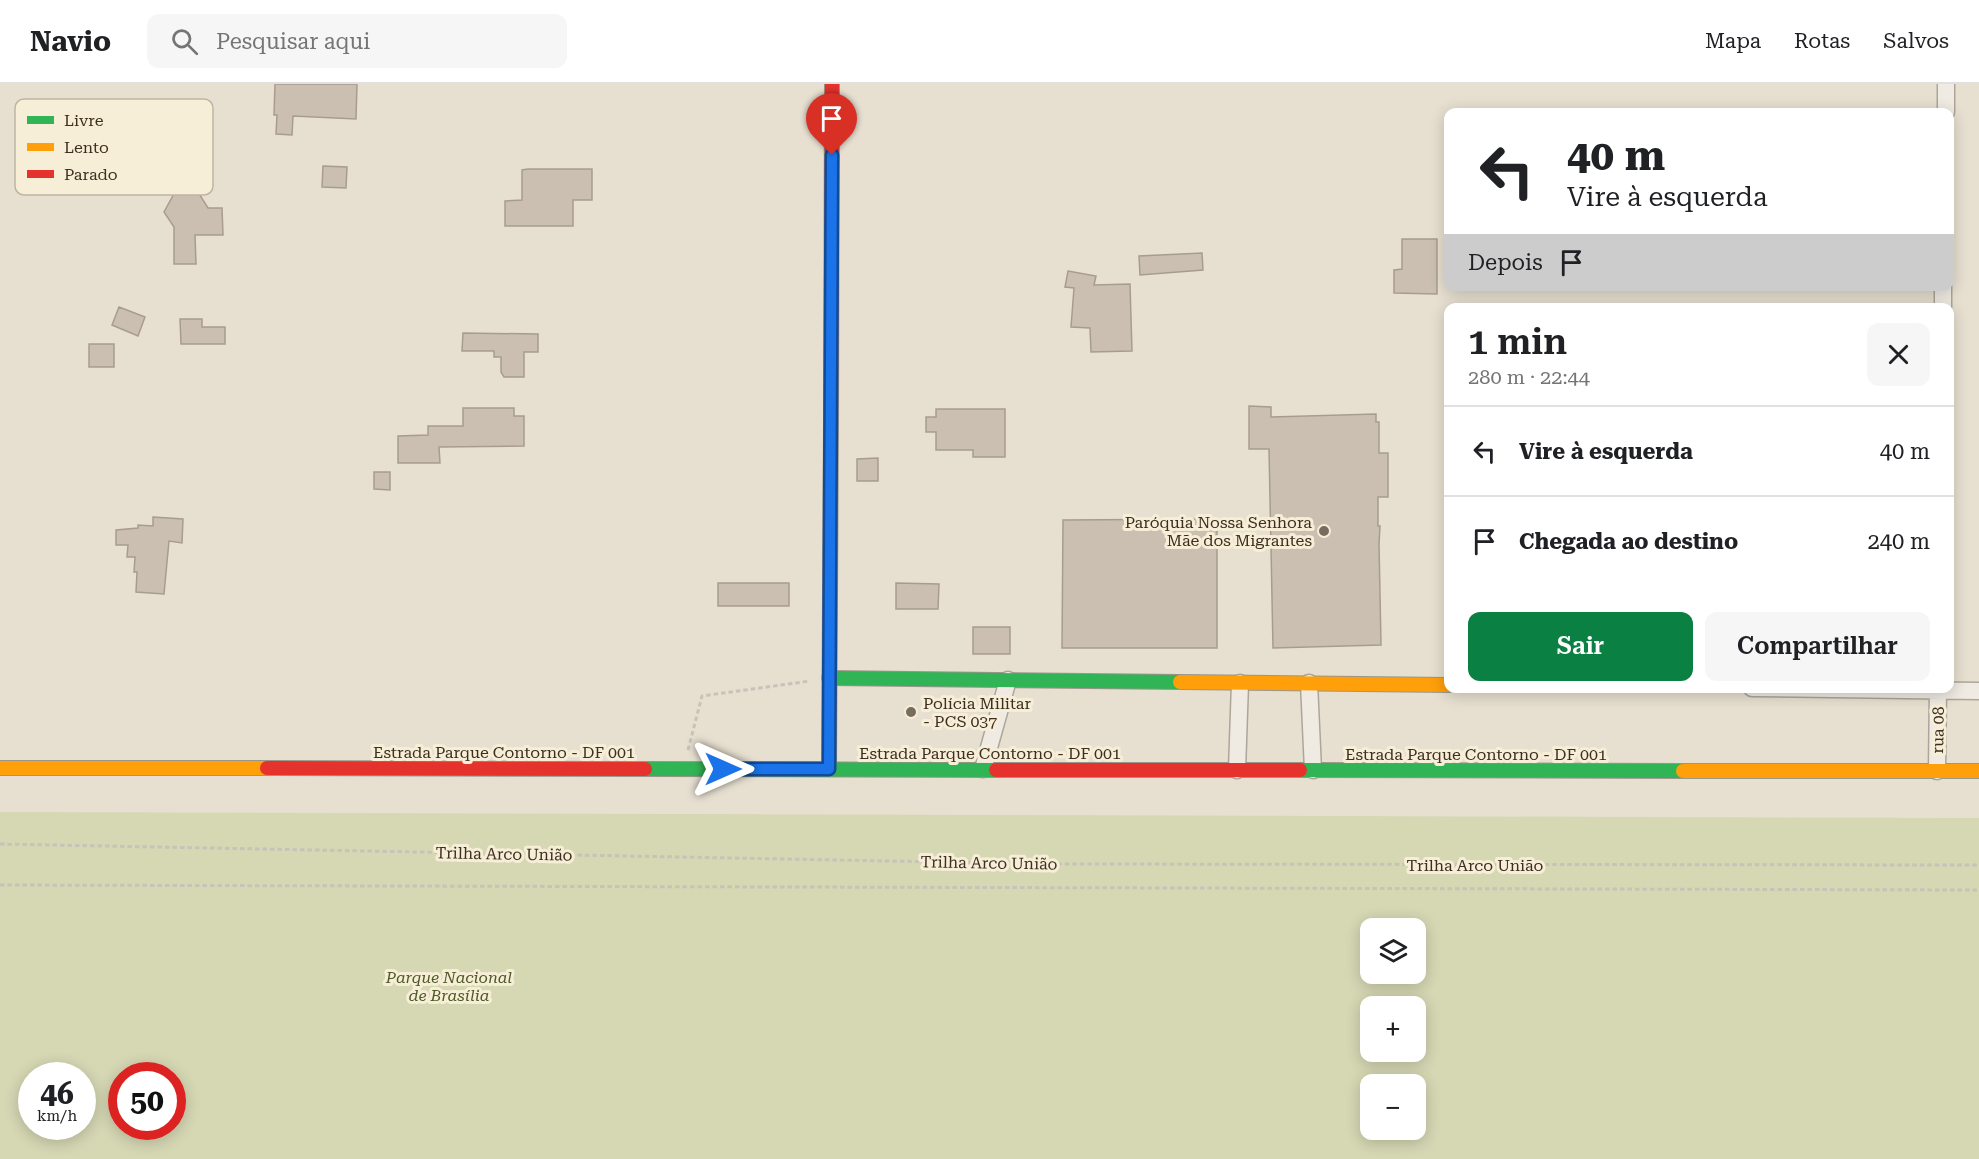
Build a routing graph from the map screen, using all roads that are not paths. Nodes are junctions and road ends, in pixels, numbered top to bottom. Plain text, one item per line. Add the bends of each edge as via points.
1 (832, 84) edge
2 (1946, 84) edge
3 (1946, 108) edge
4 (829, 678) junction
5 (1008, 680) junction
6 (1240, 683) junction
7 (1309, 683) junction
8 (1444, 685) edge
9 (1954, 690) edge
10 (1979, 691) edge
11 (1938, 693) edge
12 (0, 768) edge
13 (829, 769) junction
14 (983, 769) junction
15 (1238, 770) junction
16 (1313, 770) junction
17 (1937, 771) junction
18 (1979, 771) edge

1 - 4 main road
2 - 3 street
4 - 5 main road
4 - 13 main road
5 - 6 main road
5 - 14 street
6 - 7 main road
6 - 15 street
7 - 8 main road
7 - 16 street
9 - 10 street
11 - 17 street, rua 08
12 - 13 main road, Estrada Parque Contorno - DF 001
13 - 14 main road, Estrada Parque Contorno - DF 001
14 - 15 main road, Estrada Parque Contorno - DF 001
15 - 16 main road, Estrada Parque Contorno - DF 001
16 - 17 main road, Estrada Parque Contorno - DF 001
17 - 18 main road, Estrada Parque Contorno - DF 001

